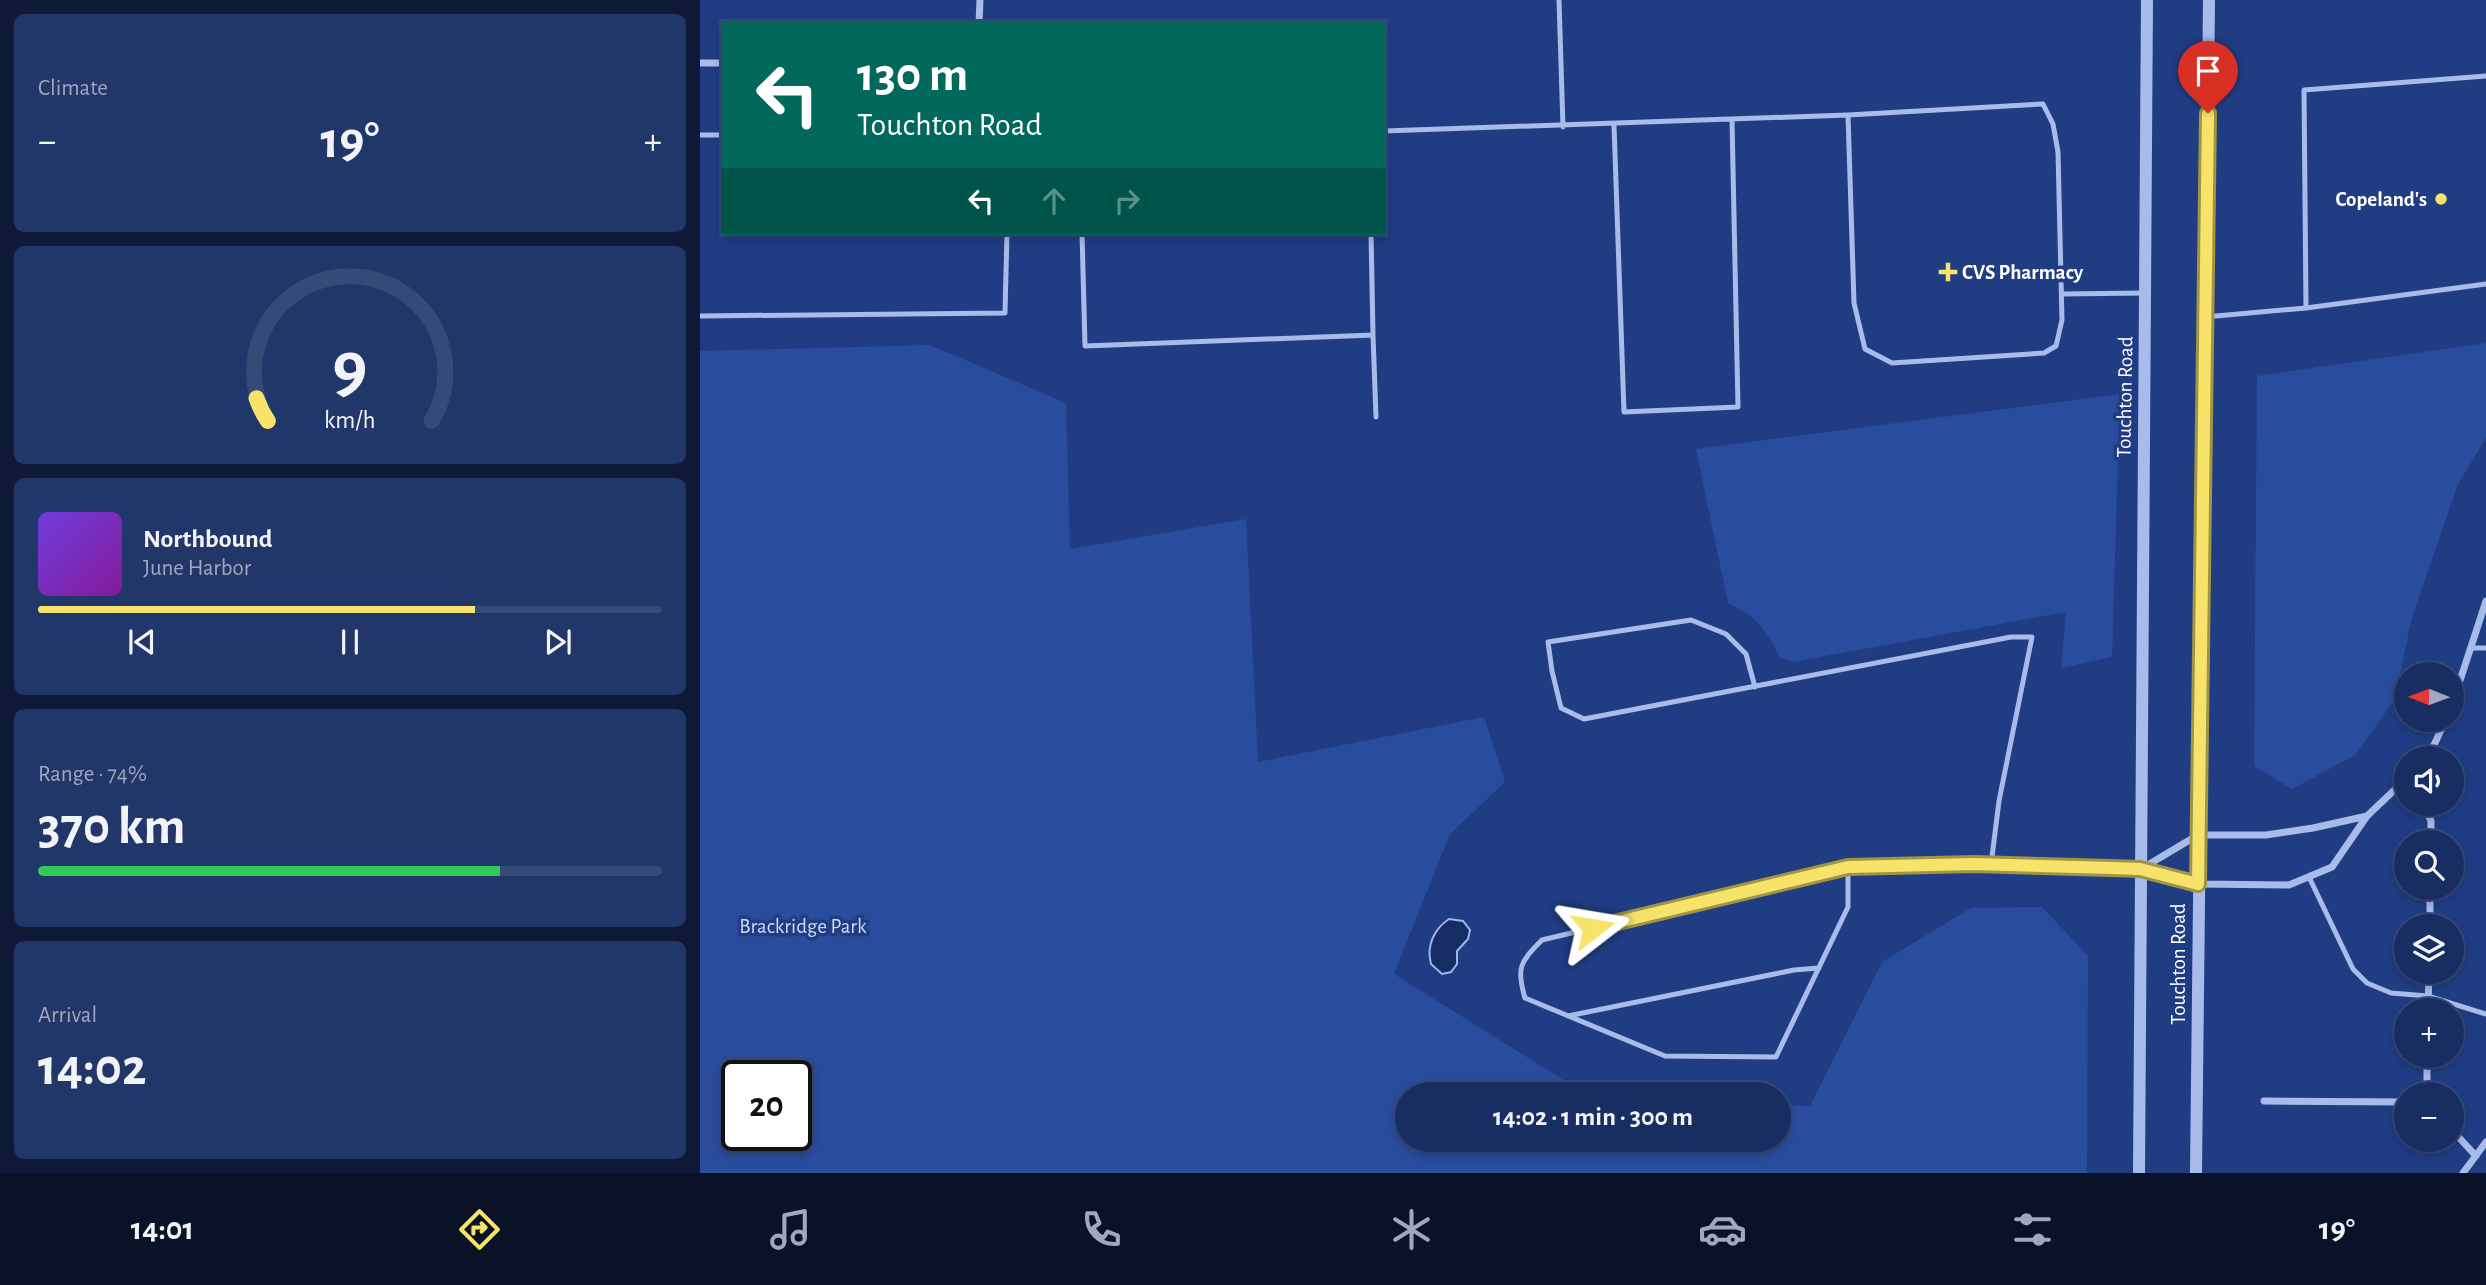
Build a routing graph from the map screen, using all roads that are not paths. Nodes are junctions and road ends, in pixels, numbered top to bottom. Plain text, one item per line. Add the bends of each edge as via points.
1 (979, 0) edge
2 (1559, 0) edge
3 (2147, 0) edge
4 (2209, 0) edge
5 (979, 21) edge
6 (700, 63) edge
7 (721, 63) edge
8 (2486, 76) edge
9 (1848, 115) junction
10 (1732, 120) junction
11 (1615, 125) junction
12 (1563, 127) junction
13 (1386, 131) edge
14 (700, 135) edge
15 (721, 135) edge
16 (1007, 235) edge
17 (1082, 235) edge
18 (1371, 235) edge
19 (2486, 284) edge
20 (2145, 293) junction
21 (2062, 294) junction
22 (2306, 308) junction
23 (700, 316) edge
24 (2205, 317) junction
25 (1373, 335) junction
26 (1376, 417) dead end
27 (2486, 601) edge
28 (2470, 648) junction
29 (2486, 648) edge
30 (2464, 667) edge
31 (1755, 687) junction
32 (2394, 790) edge
33 (2367, 816) junction
34 (2198, 835) junction
35 (1991, 865) junction
36 (1848, 867) junction
37 (2140, 869) junction
38 (2309, 877) junction
39 (2198, 884) junction
40 (1819, 968) junction
41 (2428, 984) edge
42 (2428, 996) junction
43 (2486, 1014) edge
44 (1568, 1016) junction
45 (2264, 1101) dead end
46 (2394, 1102) edge
47 (2486, 1142) edge
48 (2464, 1143) edge
49 (2476, 1156) junction
50 (2138, 1173) edge
51 (2196, 1173) edge
52 (2463, 1173) edge

1 - 5 street
2 - 12 lane
3 - 20 street, Touchton Road
4 - 24 street, Touchton Road
6 - 7 street
8 - 22 lane via 2304,90
9 - 10 lane
9 - 21 lane via 2043,104 2053,124 2058,152
9 - 21 lane via 1854,303 1865,349 1892,363 2044,354 2056,346
10 - 11 lane
10 - 11 lane via 1738,407 1624,412
11 - 12 lane
12 - 13 lane
14 - 15 lane
16 - 23 lane via 1005,313
17 - 25 lane via 1085,346
18 - 25 lane
19 - 22 lane
20 - 21 lane
20 - 37 street, Touchton Road
22 - 24 lane
24 - 34 street, Touchton Road
25 - 26 lane
27 - 28 street
28 - 29 lane
28 - 30 street
31 - 31 lane via 1746,654 1726,634 1691,620 1548,642 1561,708 1584,719
31 - 35 lane via 2011,637 2032,637 1998,801
32 - 33 street
33 - 34 street via 2266,835
33 - 38 street via 2332,867
34 - 37 street
34 - 39 street, Touchton Road
35 - 36 lane
35 - 37 lane
36 - 40 lane via 1848,907
36 - 44 lane via 1542,940 1525,957 1519,978 1525,998
37 - 39 street
37 - 50 street, Touchton Road
38 - 39 street via 2289,885
38 - 42 lane via 2353,969 2367,983 2391,993
39 - 51 street, Touchton Road
40 - 44 lane
40 - 44 lane via 1776,1056 1665,1056
41 - 42 street
42 - 43 lane
45 - 46 street
47 - 49 street
48 - 49 street
49 - 52 street

